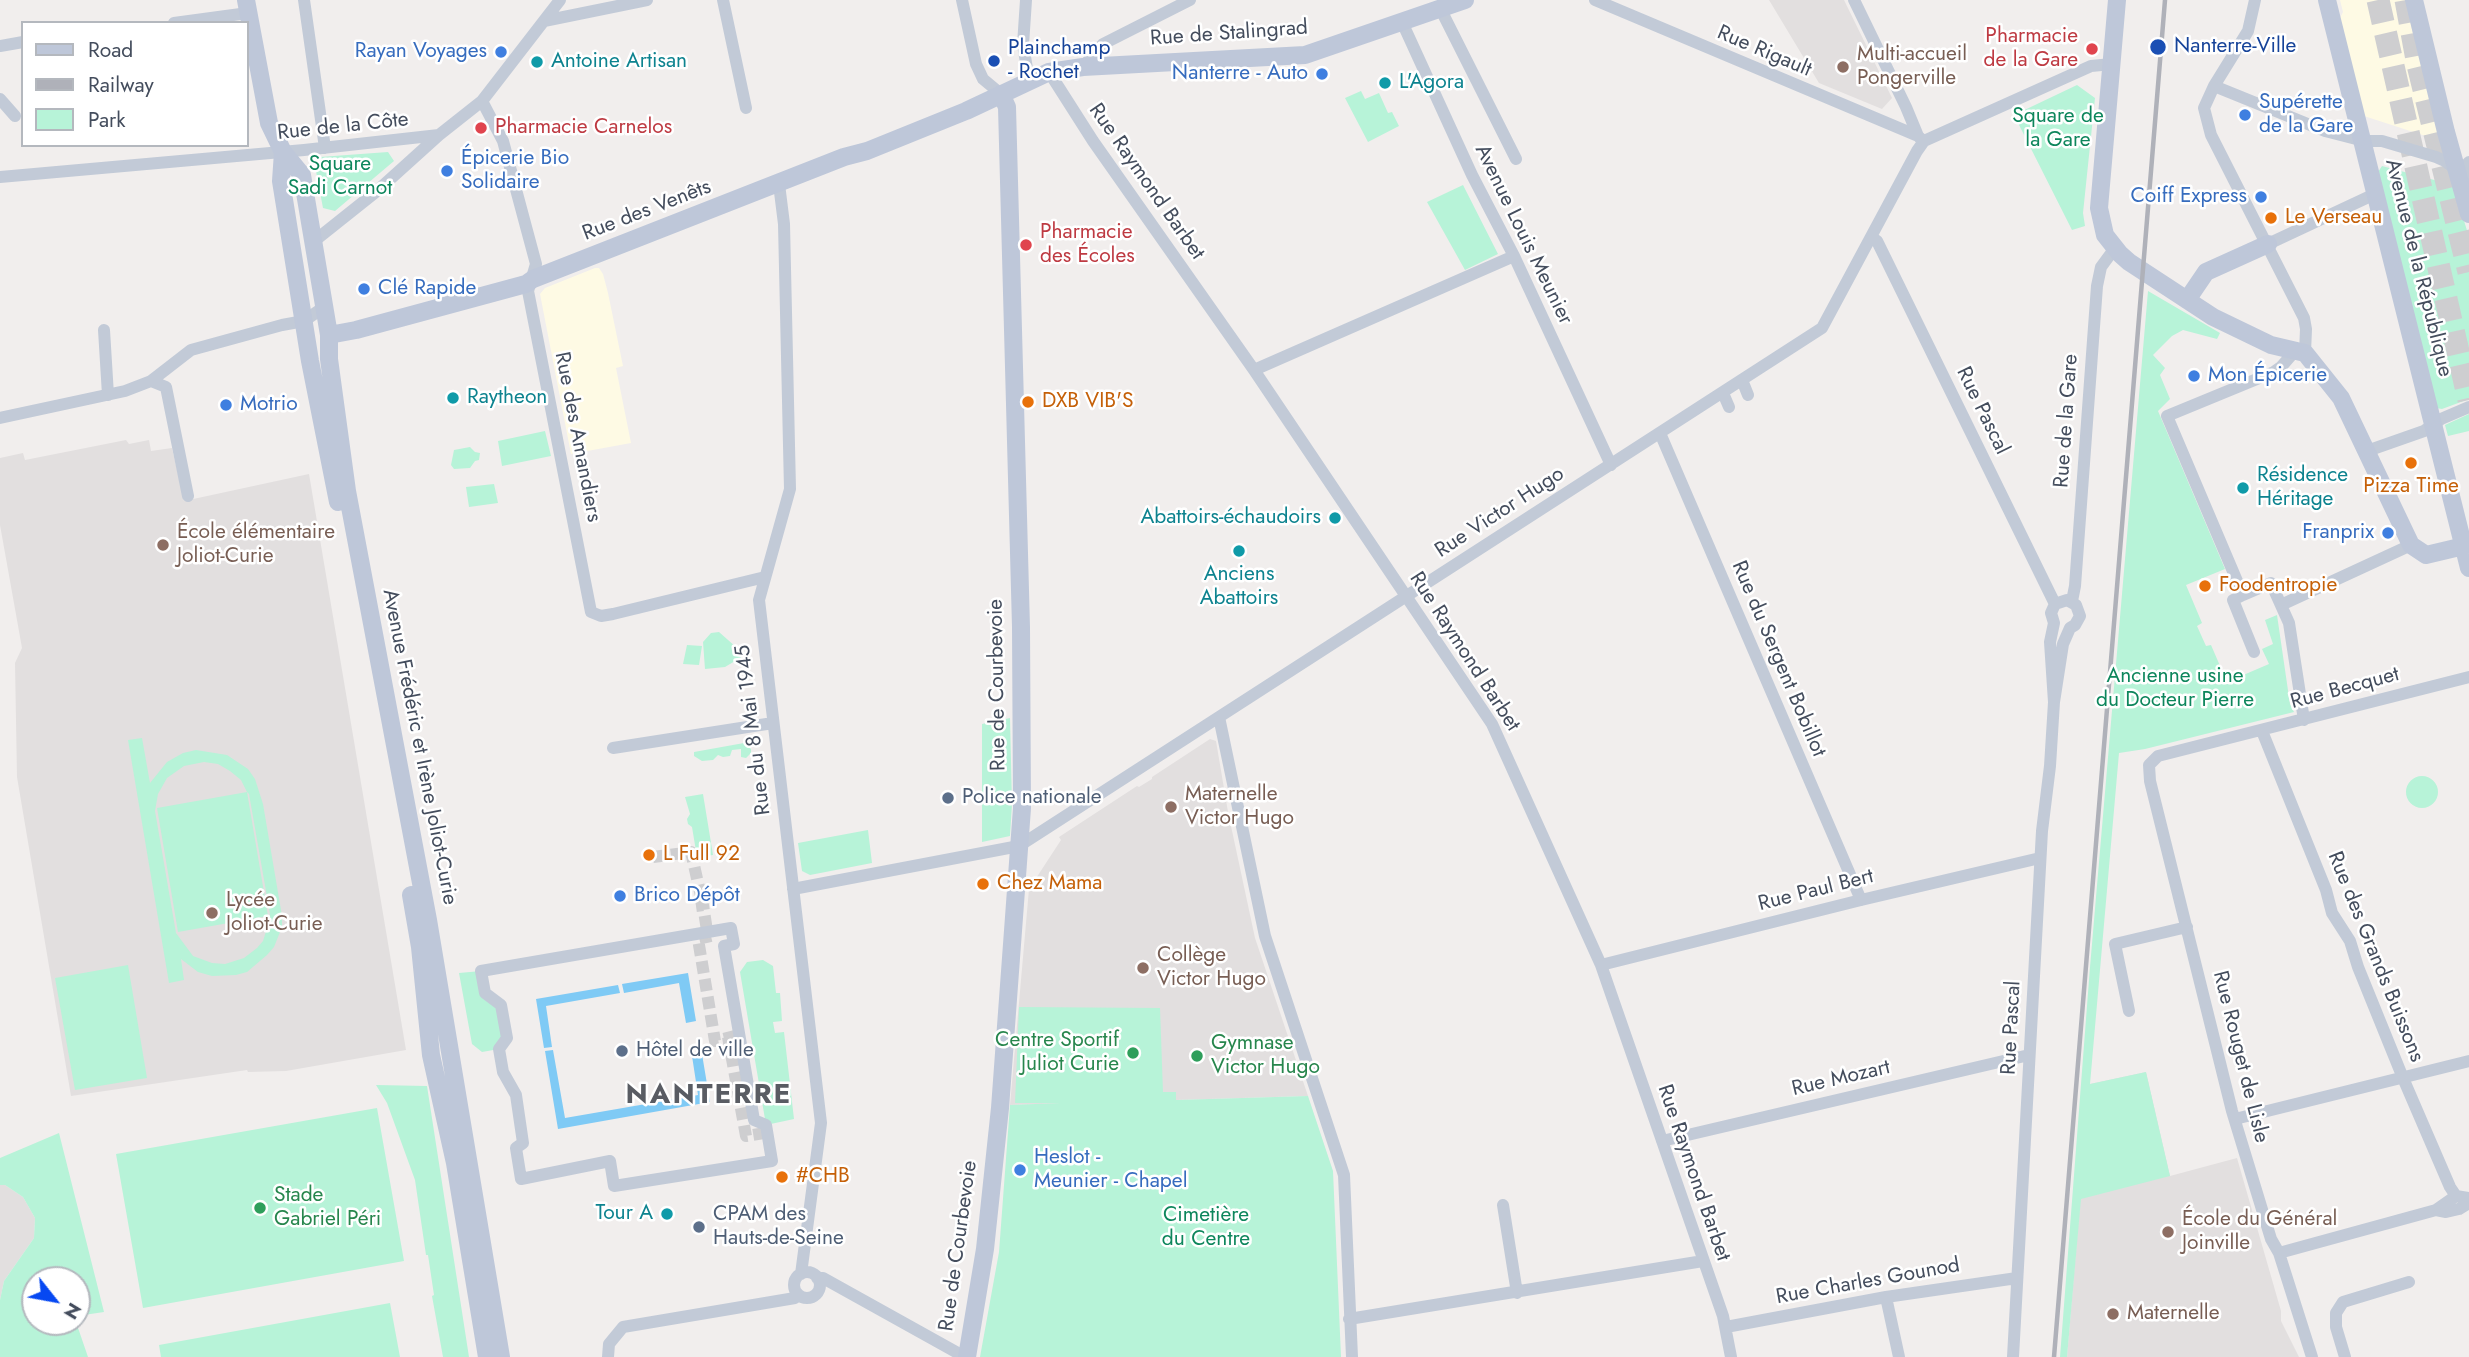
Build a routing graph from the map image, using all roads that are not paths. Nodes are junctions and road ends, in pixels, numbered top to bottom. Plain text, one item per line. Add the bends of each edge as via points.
1 (304, 0) edge
2 (560, 0) edge
3 (647, 0) edge
4 (723, 0) edge
5 (962, 0) edge
6 (1026, 0) edge
7 (1190, 0) edge
8 (1595, 0) edge
9 (1854, 0) edge
10 (2117, 0) edge
11 (2255, 0) edge
12 (2327, 0) edge
13 (2414, 0) edge
14 (1453, 3) edge
15 (247, 6) edge
16 (183, 21) edge
17 (544, 21) junction
18 (1402, 22) junction
19 (21, 42) edge
20 (0, 46) edge
21 (2112, 64) junction
22 (1083, 66) junction
23 (1049, 72) junction
24 (1028, 80) junction
25 (2214, 86) junction
26 (1001, 94) junction
27 (0, 99) edge
28 (482, 101) junction
29 (746, 108) dead end
30 (15, 116) dead end
31 (439, 135) junction
32 (1921, 139) junction
33 (2364, 141) junction
34 (325, 148) junction
35 (283, 152) junction
36 (1516, 159) dead end
37 (2466, 170) edge
38 (0, 177) edge
39 (779, 184) junction
40 (2377, 193) junction
41 (2469, 214) edge
42 (1871, 237) junction
43 (313, 242) junction
44 (2268, 244) junction
45 (2115, 248) junction
46 (1514, 256) junction
47 (533, 279) junction
48 (2187, 300) junction
49 (324, 307) junction
50 (304, 321) junction
51 (104, 330) dead end
52 (329, 335) junction
53 (2300, 352) junction
54 (1254, 370) junction
55 (1742, 380) junction
56 (151, 381) junction
57 (1723, 393) junction
58 (108, 395) junction
59 (1748, 395) dead end
60 (1730, 407) dead end
61 (2469, 407) edge
62 (0, 418) edge
63 (2433, 424) junction
64 (1660, 433) junction
65 (2367, 452) junction
66 (1611, 465) junction
67 (188, 496) dead end
68 (2411, 545) junction
69 (2464, 546) junction
70 (2469, 568) edge
71 (765, 577) junction
72 (2243, 595) junction
73 (1405, 596) junction
74 (2072, 601) junction
75 (2055, 604) junction
76 (2281, 605) junction
77 (2054, 623) junction
78 (2070, 628) junction
79 (2254, 652) dead end
80 (2469, 677) edge
81 (2053, 702) junction
82 (1219, 717) junction
83 (2304, 720) junction
84 (773, 723) junction
85 (2262, 731) junction
86 (613, 748) dead end
87 (2150, 762) joint
88 (1019, 846) junction
89 (2040, 858) junction
90 (793, 889) junction
91 (1861, 900) junction
92 (2187, 928) junction
93 (732, 934) joint
94 (1601, 965) junction
95 (2129, 1011) dead end
96 (2029, 1055) junction
97 (2469, 1061) edge
98 (2403, 1078) junction
99 (2235, 1119) junction
100 (1661, 1141) junction
101 (2465, 1199) edge
102 (1503, 1205) dead end
103 (2279, 1253) junction
104 (1703, 1261) junction
105 (801, 1273) junction
106 (817, 1278) junction
107 (2017, 1278) junction
108 (2409, 1282) dead end
109 (1517, 1293) junction
110 (798, 1294) junction
111 (816, 1294) junction
112 (851, 1294) junction
113 (1886, 1297) junction
114 (1349, 1319) junction
115 (1726, 1326) junction
116 (487, 1357) edge
117 (501, 1357) edge
118 (608, 1357) edge
119 (966, 1357) edge
120 (1352, 1357) edge
121 (1731, 1357) edge
122 (1899, 1357) edge
123 (2013, 1357) edge
124 (2312, 1357) edge
125 (2345, 1357) edge

1 - 34 street
2 - 17 street
3 - 17 street
4 - 29 street
5 - 26 street via 976,64
6 - 24 street via 1023,45
7 - 22 street via 1103,44
8 - 32 street, Rue Rigault
9 - 32 street
10 - 21 street
11 - 25 street via 2248,31
12 - 33 street, Avenue de la République
13 - 37 street via 2446,132
14 - 18 street, Rue de Stalingrad
14 - 36 street
15 - 16 street
15 - 35 street, Avenue Frédéric et Irène Joliot-Curie via 269,123
17 - 28 street
18 - 22 street, Rue de Stalingrad via 1305,55
18 - 46 street, Avenue Louis Meunier
19 - 20 street
21 - 32 street via 2091,66
21 - 45 street via 2099,208 2105,235
22 - 23 street, Rue de Stalingrad
23 - 24 street, Rue des Venêts
23 - 54 street, Rue Raymond Barbet
24 - 26 street, Rue des Venêts
25 - 33 street via 2325,131
25 - 44 street via 2204,108 2211,135
26 - 39 street, Rue des Venêts
26 - 88 street, Rue de Courbevoie via 1007,107 1019,559
27 - 30 street
28 - 31 street
28 - 47 street, Rue des Amandiers via 503,141 536,264
31 - 34 street, Rue de la Côte
31 - 43 street
32 - 42 street, Rue Victor Hugo
33 - 37 street via 2382,141
33 - 40 street, Avenue de la République
34 - 35 street, Rue de la Côte
35 - 38 street, Rue de la Côte
35 - 43 street, Avenue Frédéric et Irène Joliot-Curie via 302,176
35 - 50 street, Avenue Frédéric et Irène Joliot-Curie via 281,181
37 - 41 street
39 - 47 street, Rue des Venêts
39 - 71 street, Rue du 8 Mai 1945 via 784,225 790,489
40 - 44 street
40 - 63 street, Avenue de la République
42 - 55 street, Rue Victor Hugo via 1822,328
42 - 75 street, Rue Pascal via 1877,241
43 - 49 street, Avenue Frédéric et Irène Joliot-Curie
44 - 48 street via 2206,272
44 - 53 street via 2304,318
45 - 48 street
45 - 74 street, Rue de la Gare via 2101,267 2097,286
46 - 54 street
46 - 66 street, Avenue Louis Meunier
47 - 52 street, Rue des Venêts
47 - 71 street, Rue des Amandiers via 528,290 592,612 612,614
48 - 53 street via 2239,332
49 - 50 street
49 - 52 street, Avenue Frédéric et Irène Joliot-Curie
50 - 52 street
50 - 56 street via 191,350
50 - 116 street, Avenue Frédéric et Irène Joliot-Curie via 399,821 420,947 431,1055 455,1163
51 - 58 street
52 - 117 street, Avenue Frédéric et Irène Joliot-Curie via 347,491 428,919
53 - 65 street via 2341,398
53 - 72 street via 2274,372 2167,416
54 - 73 street, Rue Raymond Barbet
55 - 57 street, Rue Victor Hugo
55 - 59 street
56 - 58 street
56 - 67 street via 166,387
57 - 60 street
57 - 64 street, Rue Victor Hugo
58 - 62 street
61 - 63 street
63 - 65 street
63 - 69 street, Avenue de la République
64 - 66 street, Rue Victor Hugo
64 - 91 street, Rue du Sergent Bobillot
65 - 68 street
66 - 73 street, Rue Victor Hugo
68 - 69 street via 2426,555
68 - 76 street
69 - 70 street, Avenue de la République
71 - 84 street, Rue du 8 Mai 1945 via 759,600
72 - 76 street via 2271,583
72 - 79 street via 2232,600
73 - 82 street, Rue Victor Hugo
73 - 94 street, Rue Raymond Barbet via 1492,724
74 - 75 street
74 - 78 street, Rue Pascal via 2080,615
75 - 77 street, Rue Pascal via 2051,613
76 - 83 street via 2289,624
77 - 78 street
77 - 81 street, Rue Pascal via 2050,642
78 - 81 street, Rue Pascal
80 - 83 street, Rue Becquet
81 - 89 street, Rue Pascal
82 - 88 street, Rue Victor Hugo
82 - 114 street via 1265,936 1344,1175
83 - 85 street, Rue Becquet
84 - 86 street
84 - 90 street, Rue du 8 Mai 1945
85 - 87 street, Rue Becquet via 2158,756
85 - 98 street, Rue des Grands Buissons via 2332,913 2350,941
87 - 92 street, Rue Rouget de Lisle via 2149,775
88 - 90 street
88 - 119 street, Rue de Courbevoie via 996,1144 985,1249
89 - 91 street, Rue Paul Bert
89 - 96 street, Rue Pascal
90 - 105 street, Rue du 8 Mai 1945 via 821,1123
91 - 94 street, Rue Paul Bert
92 - 95 street via 2115,944
92 - 99 street, Rue Rouget de Lisle
93 - 93 street via 731,928 481,971 485,993 501,1005 507,1038 499,1049 503,1072 516,1095 523,1143 516,1148 521,1179 610,1161 614,1186 772,1161 766,1125 754,1121 724,946 734,944
94 - 100 street, Rue Raymond Barbet
96 - 100 street, Rue Mozart
96 - 107 street, Rue Pascal
97 - 98 street
98 - 99 street
98 - 101 street, Rue des Grands Buissons via 2450,1187
99 - 103 street, Rue Rouget de Lisle
100 - 104 street, Rue Raymond Barbet
101 - 103 street
102 - 109 street
103 - 124 street, Rue Rouget de Lisle
104 - 109 street
104 - 115 street, Rue Raymond Barbet
105 - 106 street
105 - 110 street via 794,1286
106 - 111 street
106 - 112 street
107 - 113 street, Rue Charles Gounod
107 - 123 street, Rue Pascal
108 - 125 street via 2343,1302 2336,1313 2336,1327
109 - 114 street
110 - 111 street via 807,1298
110 - 118 street via 623,1327 609,1344
111 - 112 street
112 - 119 street
113 - 115 street, Rue Charles Gounod
113 - 122 street
114 - 120 street
115 - 121 street, Rue Raymond Barbet

